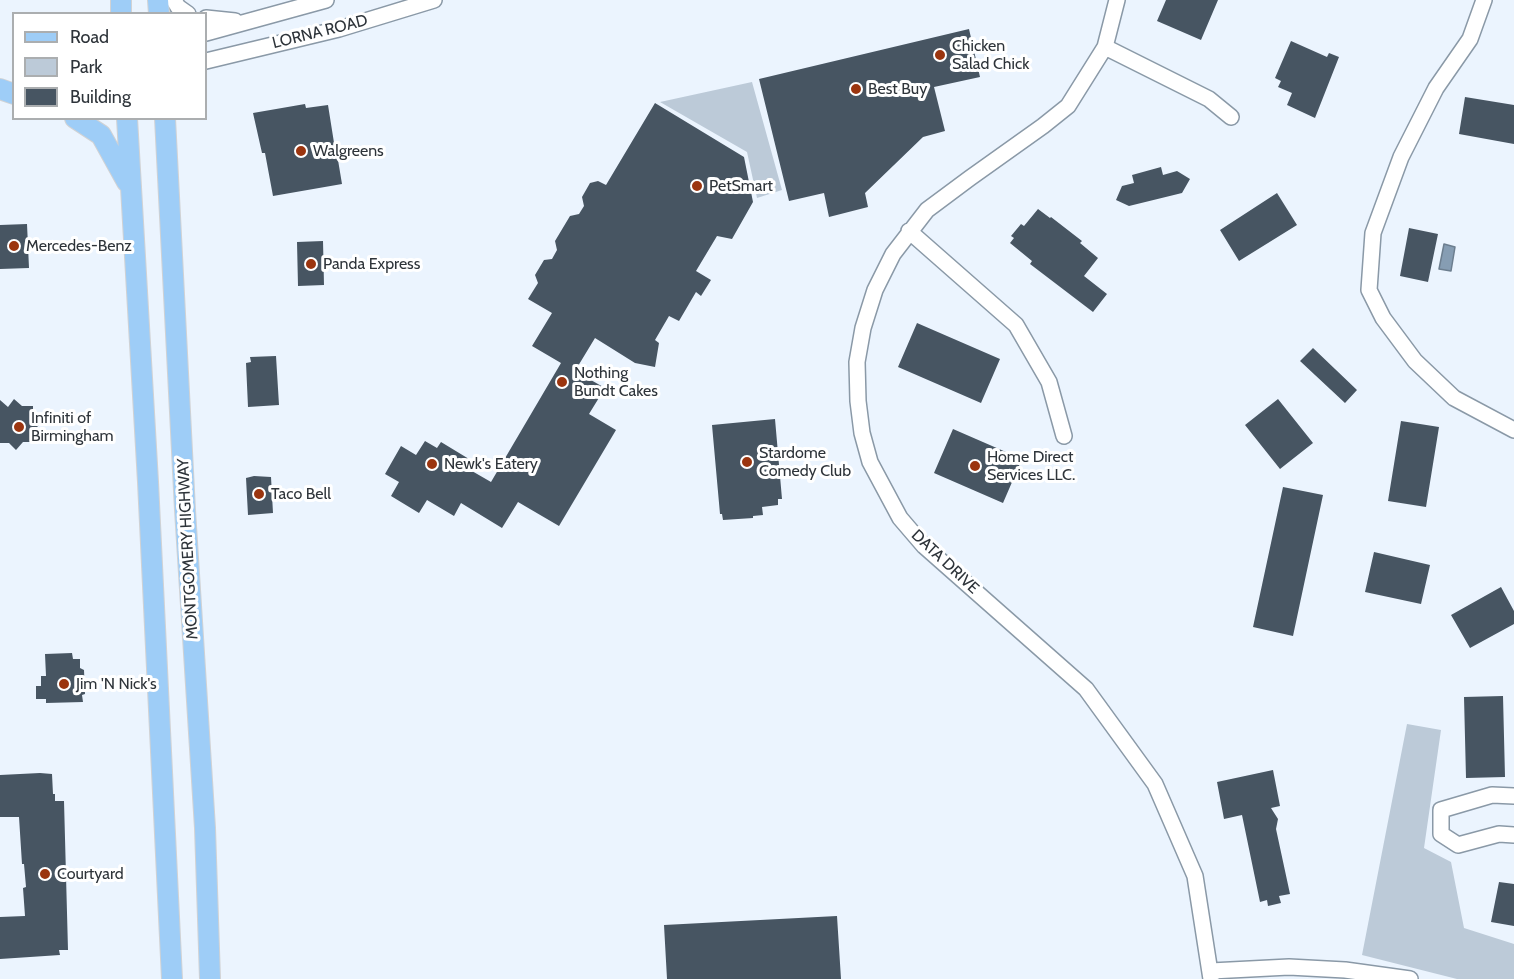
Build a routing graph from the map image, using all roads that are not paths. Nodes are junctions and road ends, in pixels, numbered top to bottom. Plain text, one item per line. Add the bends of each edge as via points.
1 (174, 0) edge
2 (326, 0) edge
3 (434, 0) edge
4 (1117, 0) edge
5 (1484, 0) edge
6 (185, 12) edge
7 (207, 18) edge
8 (244, 22) junction
9 (207, 33) edge
10 (1105, 47) junction
11 (207, 61) edge
12 (1232, 117) dead end
13 (78, 120) edge
14 (128, 120) edge
15 (165, 120) edge
16 (132, 192) junction
17 (909, 231) junction
18 (1514, 430) edge
19 (1064, 436) dead end
20 (1514, 796) edge
21 (1514, 835) edge
22 (1211, 975) edge
23 (172, 979) edge
24 (210, 979) edge
25 (1410, 979) edge

1 - 6 street
2 - 8 street, LORNA ROAD
3 - 11 street, LORNA ROAD via 339,29
4 - 10 street, DATA DRIVE
5 - 18 street via 1470,39 1436,88 1401,157 1373,233 1369,290 1383,318 1415,361 1454,398
7 - 8 street
8 - 9 street, LORNA ROAD
10 - 12 street via 1209,99
10 - 17 street, DATA DRIVE via 1068,106 927,210
13 - 16 main road via 101,135
14 - 16 main road
15 - 24 main road, MONTGOMERY HIGHWAY
16 - 23 main road
17 - 19 street via 1016,325 1049,382
17 - 22 street, DATA DRIVE via 875,290 857,362 862,433 870,462 900,518 918,539 1086,690 1155,784 1195,876
20 - 21 street via 1492,795 1441,810 1441,834 1458,844 1499,834
22 - 25 street via 1288,967

